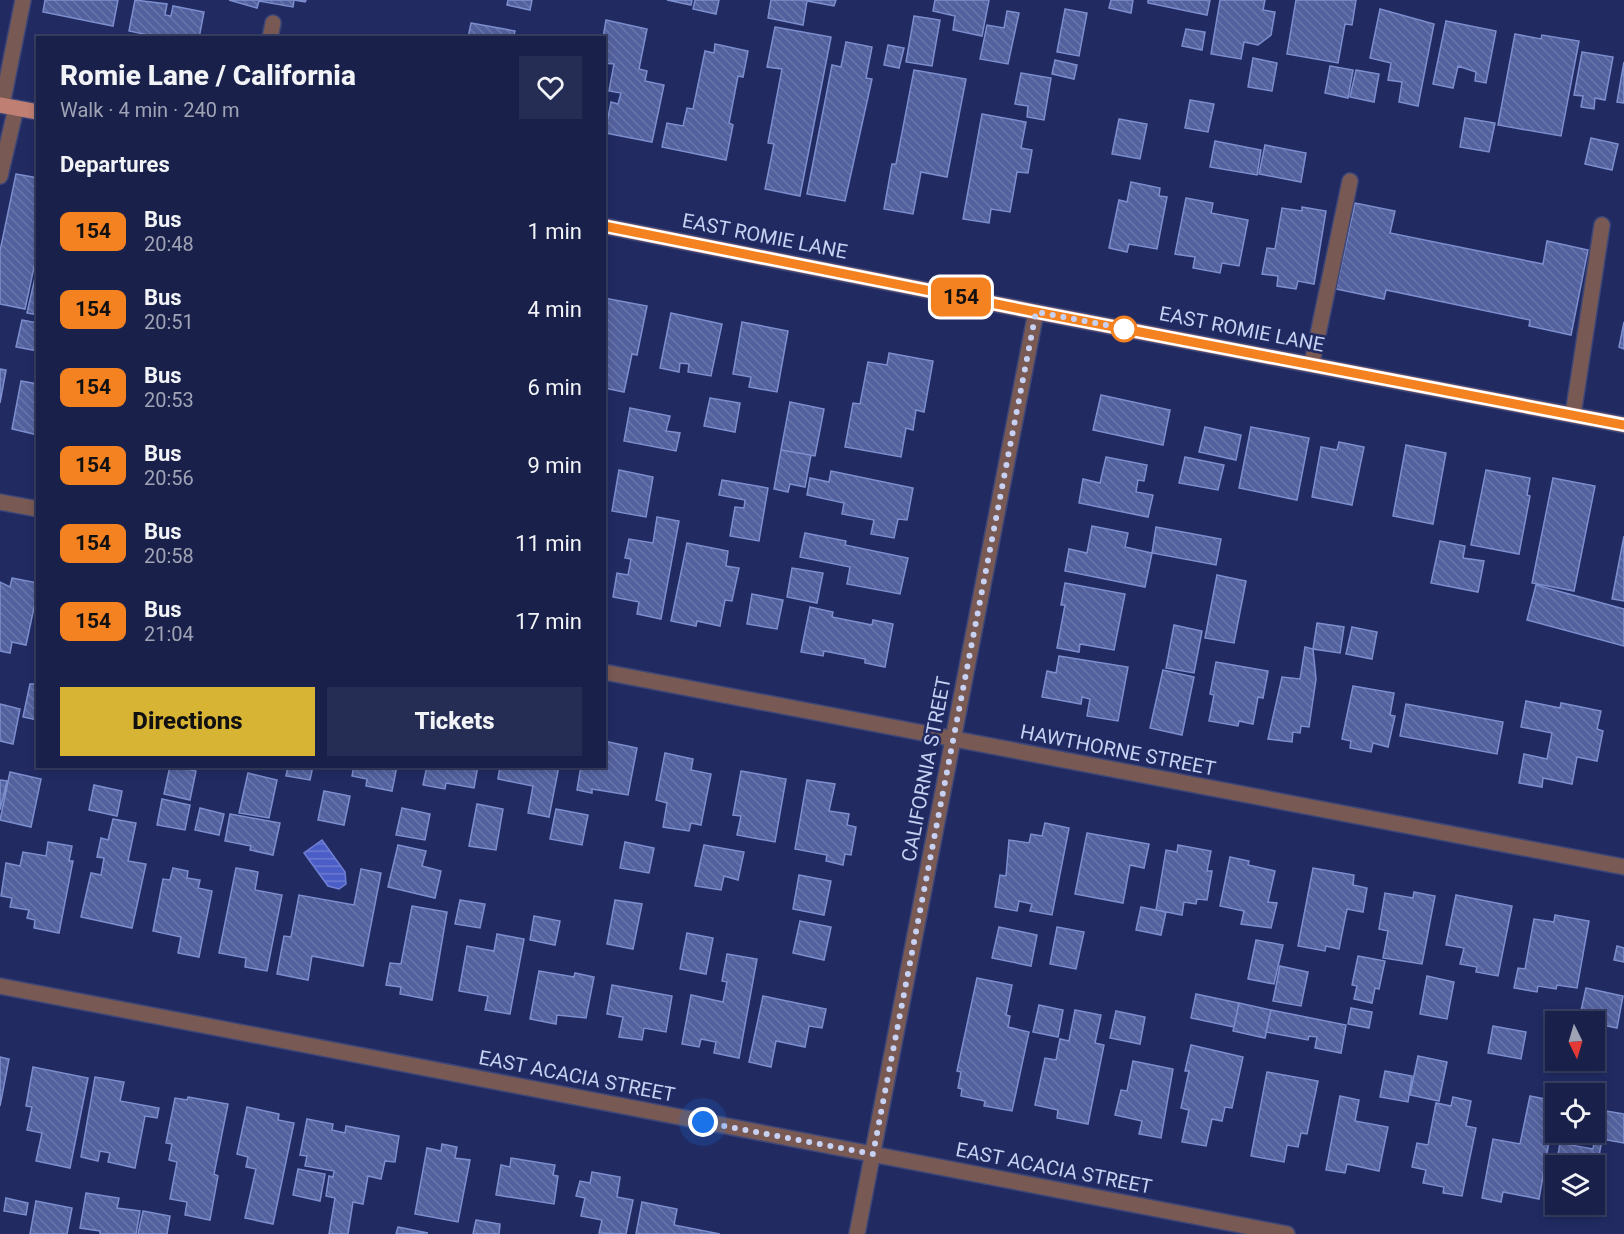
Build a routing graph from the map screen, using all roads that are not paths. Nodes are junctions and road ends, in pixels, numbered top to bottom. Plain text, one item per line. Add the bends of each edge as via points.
1 (23, 0) edge
2 (6, 106) edge
3 (36, 112) edge
4 (0, 176) edge
5 (1350, 181) dead end
6 (1602, 225) dead end
7 (606, 226) edge
8 (1036, 312) junction
9 (1312, 363) junction
10 (1573, 415) junction
11 (1624, 425) edge
12 (0, 502) edge
13 (36, 509) edge
14 (606, 672) edge
15 (953, 740) junction
16 (1624, 867) edge
17 (0, 987) edge
18 (873, 1154) junction
19 (857, 1234) edge
20 (1287, 1234) edge

1 - 2 street
2 - 3 main road
2 - 4 street
5 - 9 street
6 - 10 street
7 - 8 main road, EAST ROMIE LANE
8 - 9 main road, EAST ROMIE LANE
8 - 15 street, CALIFORNIA STREET
9 - 10 main road, EAST ROMIE LANE
10 - 11 main road, EAST ROMIE LANE
12 - 13 street
14 - 15 street, HAWTHORNE STREET
15 - 16 street, HAWTHORNE STREET
15 - 18 street, CALIFORNIA STREET
17 - 18 street, EAST ACACIA STREET
18 - 19 street, CALIFORNIA STREET
18 - 20 street, EAST ACACIA STREET

